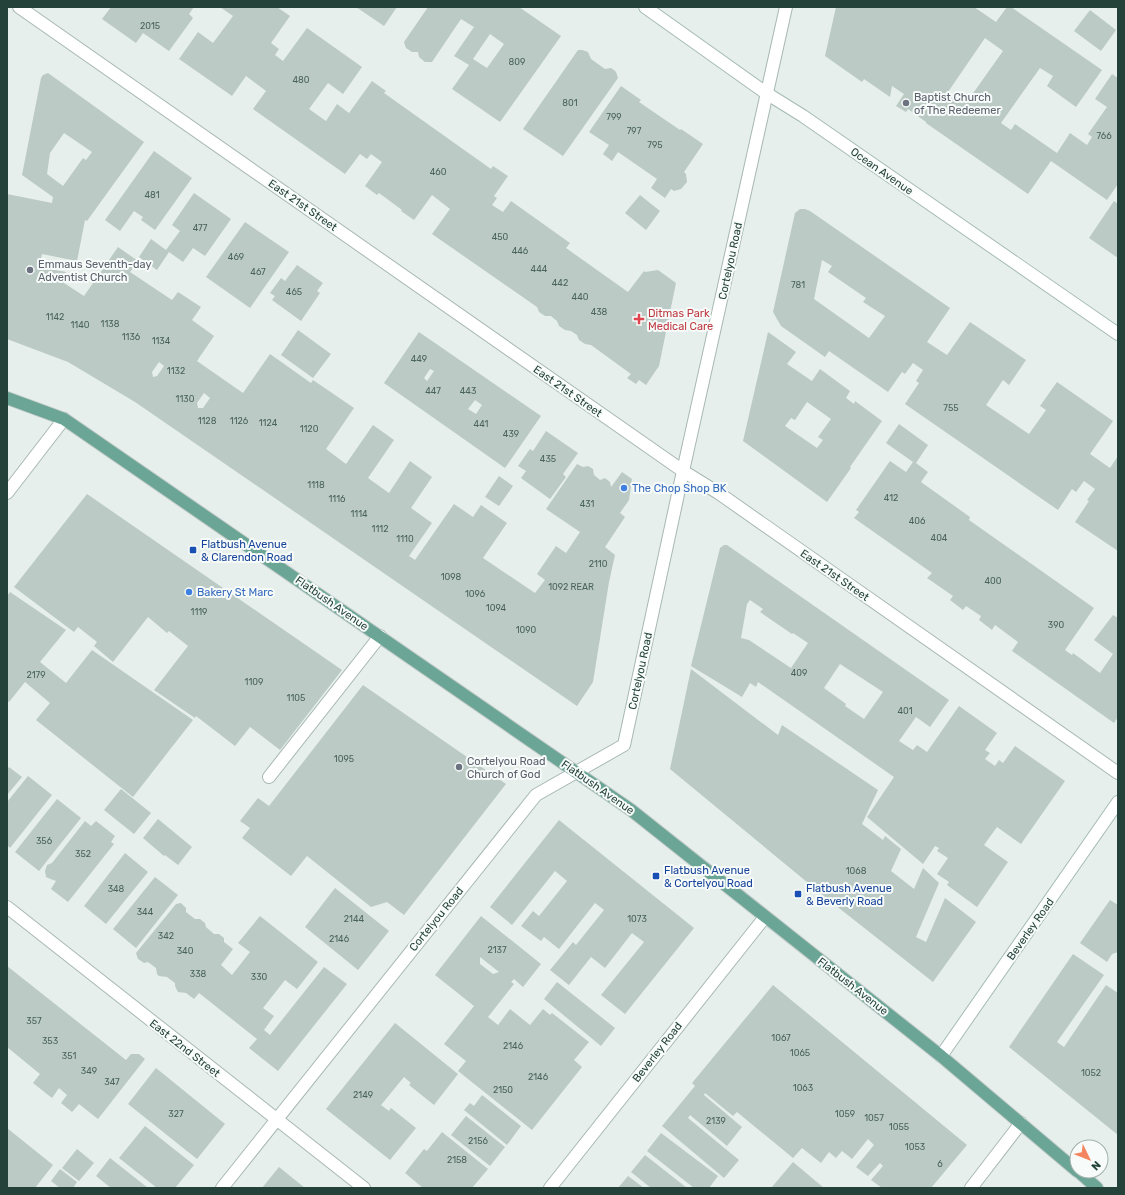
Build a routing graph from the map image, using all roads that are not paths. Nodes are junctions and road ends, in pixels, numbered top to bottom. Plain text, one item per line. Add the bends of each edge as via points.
1 (19, 7) edge
2 (645, 7) edge
3 (786, 7) edge
4 (766, 93) junction
5 (1118, 334) edge
6 (7, 398) edge
7 (64, 419) junction
8 (683, 471) junction
9 (7, 493) edge
10 (380, 636) junction
11 (577, 772) junction
12 (1118, 773) edge
13 (269, 777) dead end
14 (1118, 802) edge
15 (7, 907) edge
16 (765, 917) junction
17 (941, 1056) junction
18 (276, 1119) junction
19 (1022, 1123) junction
20 (1069, 1164) edge
21 (1087, 1179) edge
22 (222, 1188) edge
23 (364, 1188) edge
24 (550, 1188) edge
25 (971, 1188) edge
26 (1098, 1188) edge

1 - 8 street, East 21st Street
2 - 4 street, Ocean Avenue
3 - 4 street, Cortelyou Road
4 - 5 street, Ocean Avenue via 804,116
4 - 8 street, Cortelyou Road
6 - 7 main road, Flatbush Avenue
7 - 9 street
7 - 10 main road, Flatbush Avenue
8 - 11 street, Cortelyou Road via 624,745
8 - 12 street, East 21st Street via 720,494
10 - 11 main road, Flatbush Avenue
10 - 13 street
11 - 16 main road, Flatbush Avenue via 632,810
11 - 18 street, Cortelyou Road via 536,794
14 - 17 street, Beverley Road
15 - 18 street, East 22nd Street
16 - 17 main road, Flatbush Avenue
16 - 24 street, Beverley Road
17 - 19 main road, Flatbush Avenue
18 - 22 street, Cortelyou Road
18 - 23 street, East 22nd Street
19 - 20 main road, Flatbush Avenue
19 - 25 street
21 - 26 main road, Flatbush Avenue

